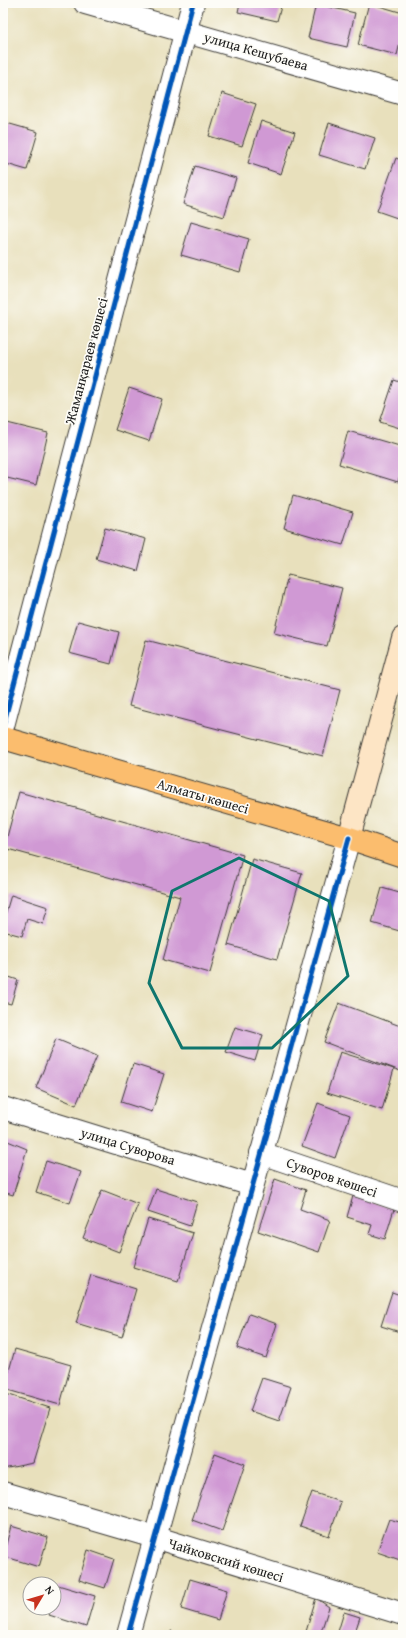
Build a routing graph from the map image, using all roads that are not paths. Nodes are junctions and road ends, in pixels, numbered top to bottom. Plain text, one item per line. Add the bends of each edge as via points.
1 (85, 3) edge
2 (193, 3) edge
3 (186, 31) junction
4 (403, 94) edge
5 (403, 638) edge
6 (3, 726) edge
7 (3, 738) edge
8 (349, 838) junction
9 (403, 856) edge
10 (3, 1108) edge
11 (261, 1153) junction
12 (252, 1185) junction
13 (403, 1201) edge
14 (3, 1493) edge
15 (154, 1537) junction
16 (403, 1614) edge
17 (128, 1635) edge

1 - 3 street, улица Кешубаева
2 - 3 street, Жаманқараев көшесі
3 - 4 street, улица Кешубаева
3 - 6 street, Жаманқараев көшесі
5 - 8 main road
7 - 8 main road, Алматы көшесі
8 - 9 main road, Алматы көшесі
8 - 11 street
10 - 12 street, улица Суворова
11 - 12 street
11 - 13 street, Суворов көшесі
12 - 15 street
14 - 15 street, Чайковский көшесі
15 - 16 street, Чайковский көшесі
15 - 17 street

